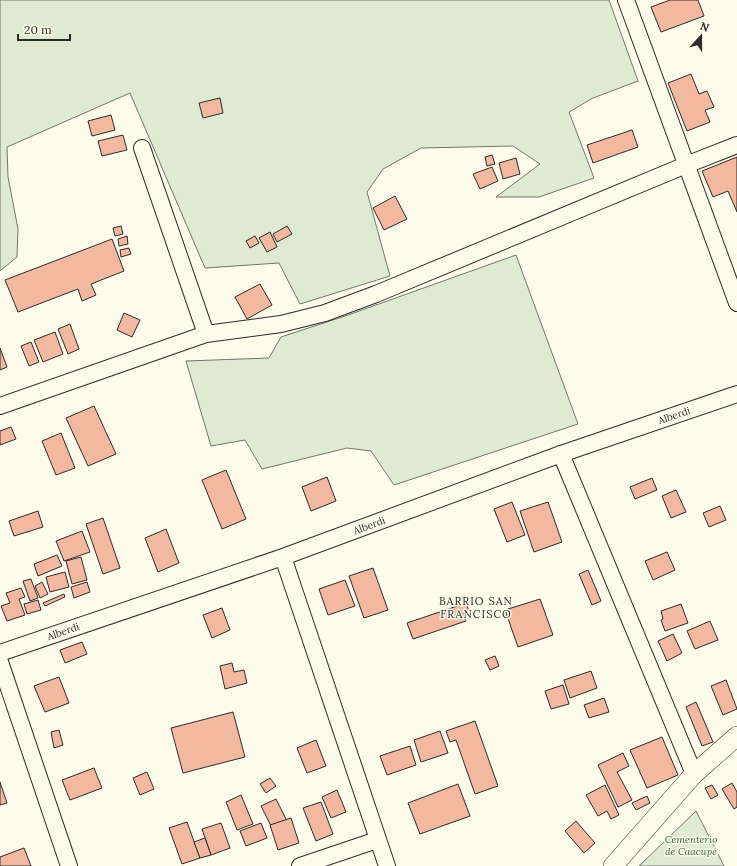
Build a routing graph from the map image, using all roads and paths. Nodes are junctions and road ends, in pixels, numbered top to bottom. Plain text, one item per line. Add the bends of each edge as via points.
1 (626, 0) edge
2 (737, 145) edge
3 (142, 148) dead end
4 (686, 165) junction
5 (737, 303) edge
6 (206, 334) junction
7 (737, 394) edge
8 (0, 406) edge
9 (561, 454) junction
10 (283, 557) junction
11 (0, 653) edge
12 (0, 662) edge
13 (737, 736) edge
14 (694, 774) junction
15 (377, 840) junction
16 (69, 866) edge
17 (300, 866) edge
18 (387, 866) edge
19 (613, 866) edge

1 - 4 street
2 - 4 street
3 - 6 street
4 - 5 street
4 - 6 street via 325,313 280,324
6 - 8 street
7 - 9 street, Alberdi
9 - 10 street, Alberdi
9 - 14 street
10 - 11 street, Alberdi
10 - 15 street
12 - 16 street
13 - 14 street
14 - 19 street
15 - 17 street
15 - 18 street

